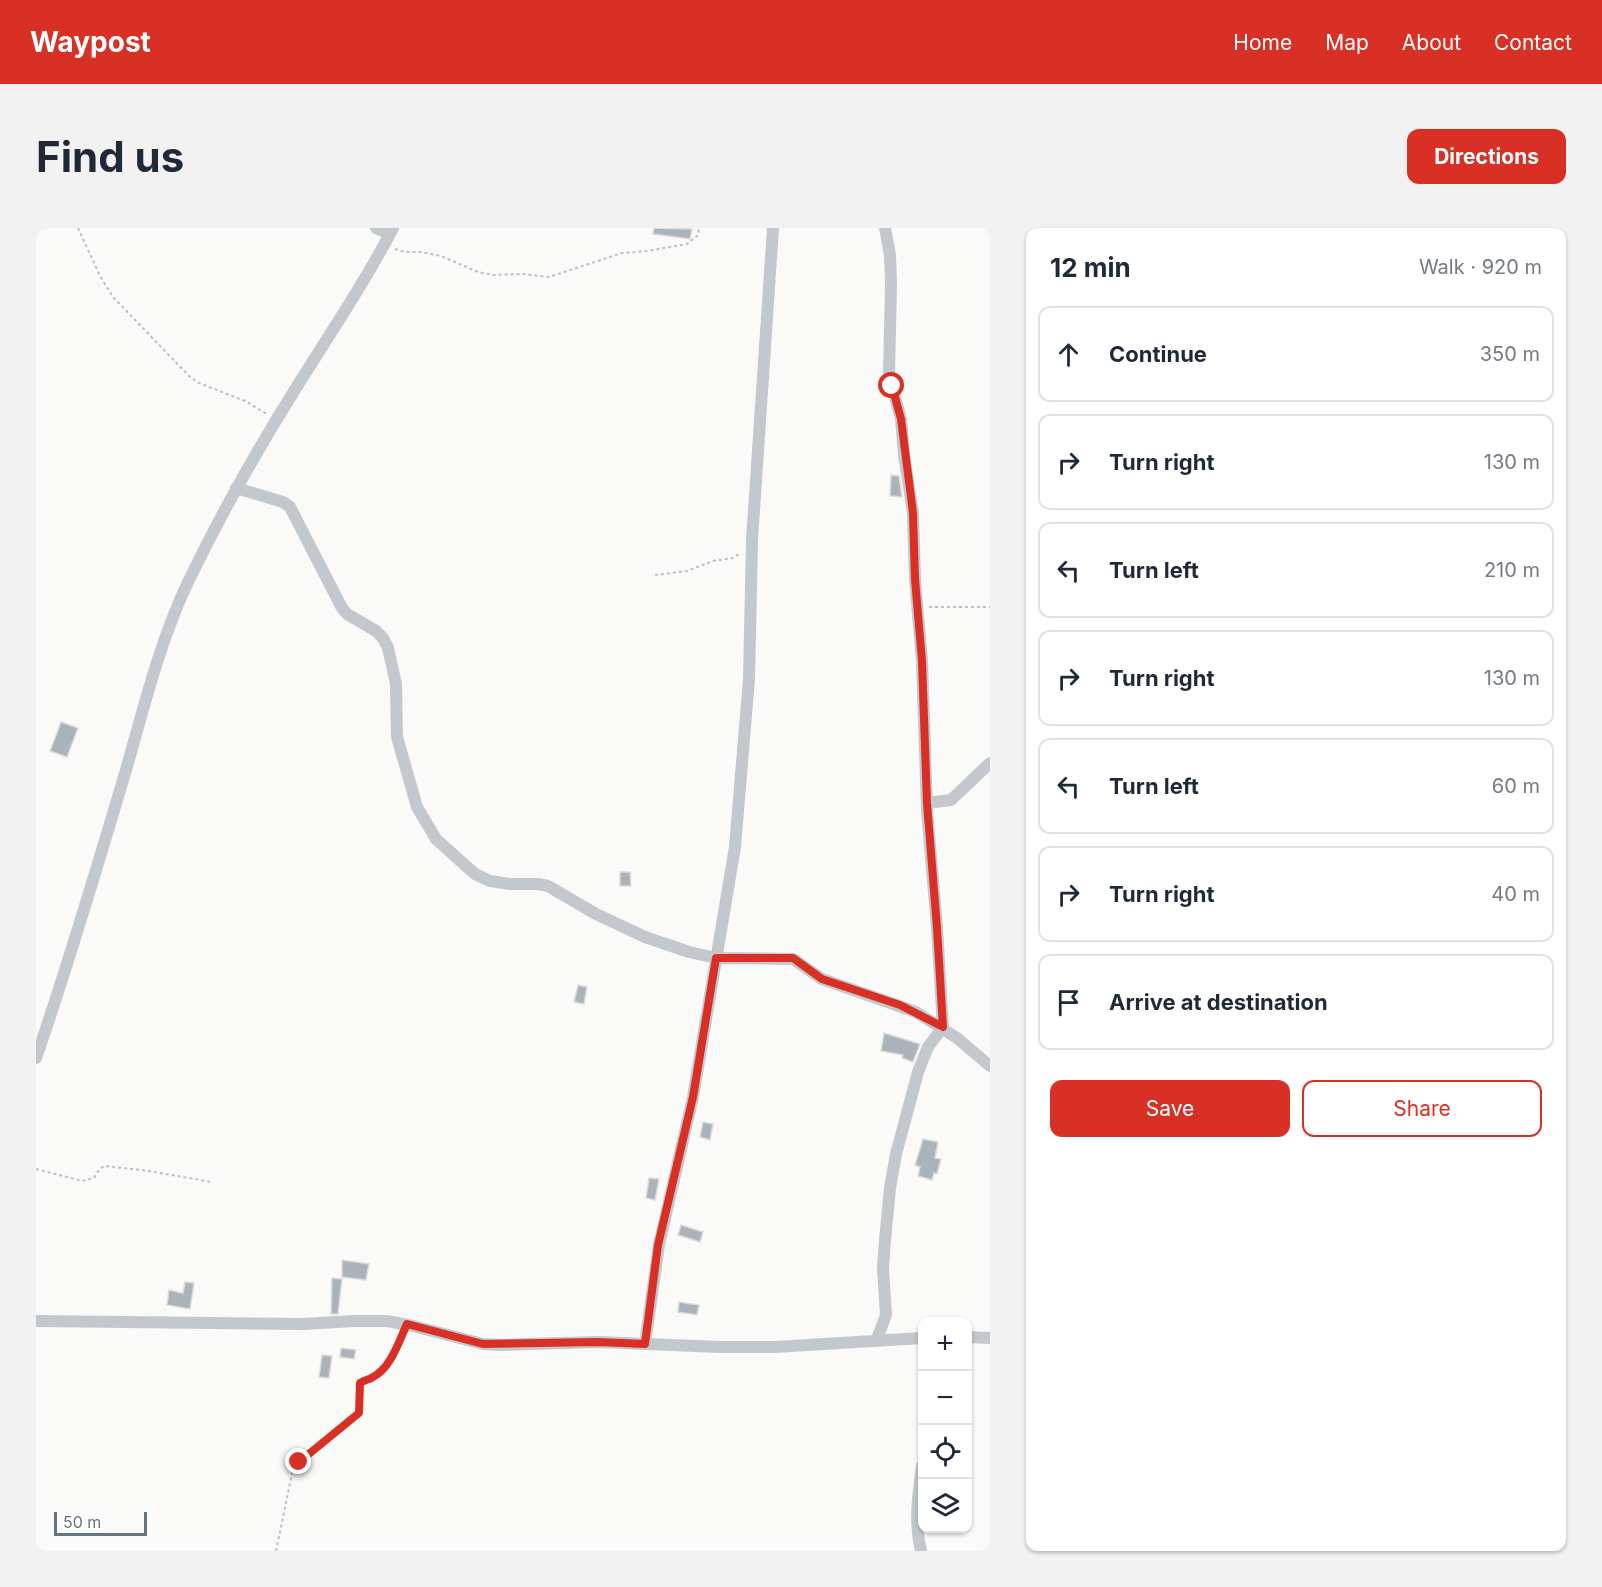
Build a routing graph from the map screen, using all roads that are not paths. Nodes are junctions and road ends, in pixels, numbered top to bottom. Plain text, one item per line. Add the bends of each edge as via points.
1 (376, 228) edge
2 (773, 228) edge
3 (885, 228) edge
4 (392, 231) edge
5 (236, 488) junction
6 (990, 763) edge
7 (927, 803) junction
8 (716, 958) junction
9 (943, 1027) junction
10 (36, 1058) edge
11 (990, 1066) edge
12 (36, 1321) edge
13 (972, 1337) edge
14 (918, 1338) edge
15 (990, 1338) edge
16 (877, 1339) junction
17 (645, 1344) junction
18 (920, 1479) edge
19 (921, 1551) edge

1 - 4 street
2 - 8 street via 752,542 749,679 735,848
3 - 7 street via 891,283 889,375 900,412 913,513
4 - 5 street
5 - 8 street via 290,507 342,608 383,638 396,684 396,737 417,807 436,839 476,874 490,880 548,886 645,937
5 - 10 street via 175,614 67,970
6 - 7 street via 951,800
7 - 9 street
8 - 9 street via 793,958 822,979 908,1008
8 - 17 street via 693,1097 658,1245
9 - 11 street
9 - 16 street via 928,1047 918,1072 896,1154 883,1269 886,1315
12 - 17 street via 304,1324 387,1321 483,1344
13 - 15 street
14 - 16 street
16 - 17 street via 775,1347
18 - 19 street via 916,1521

